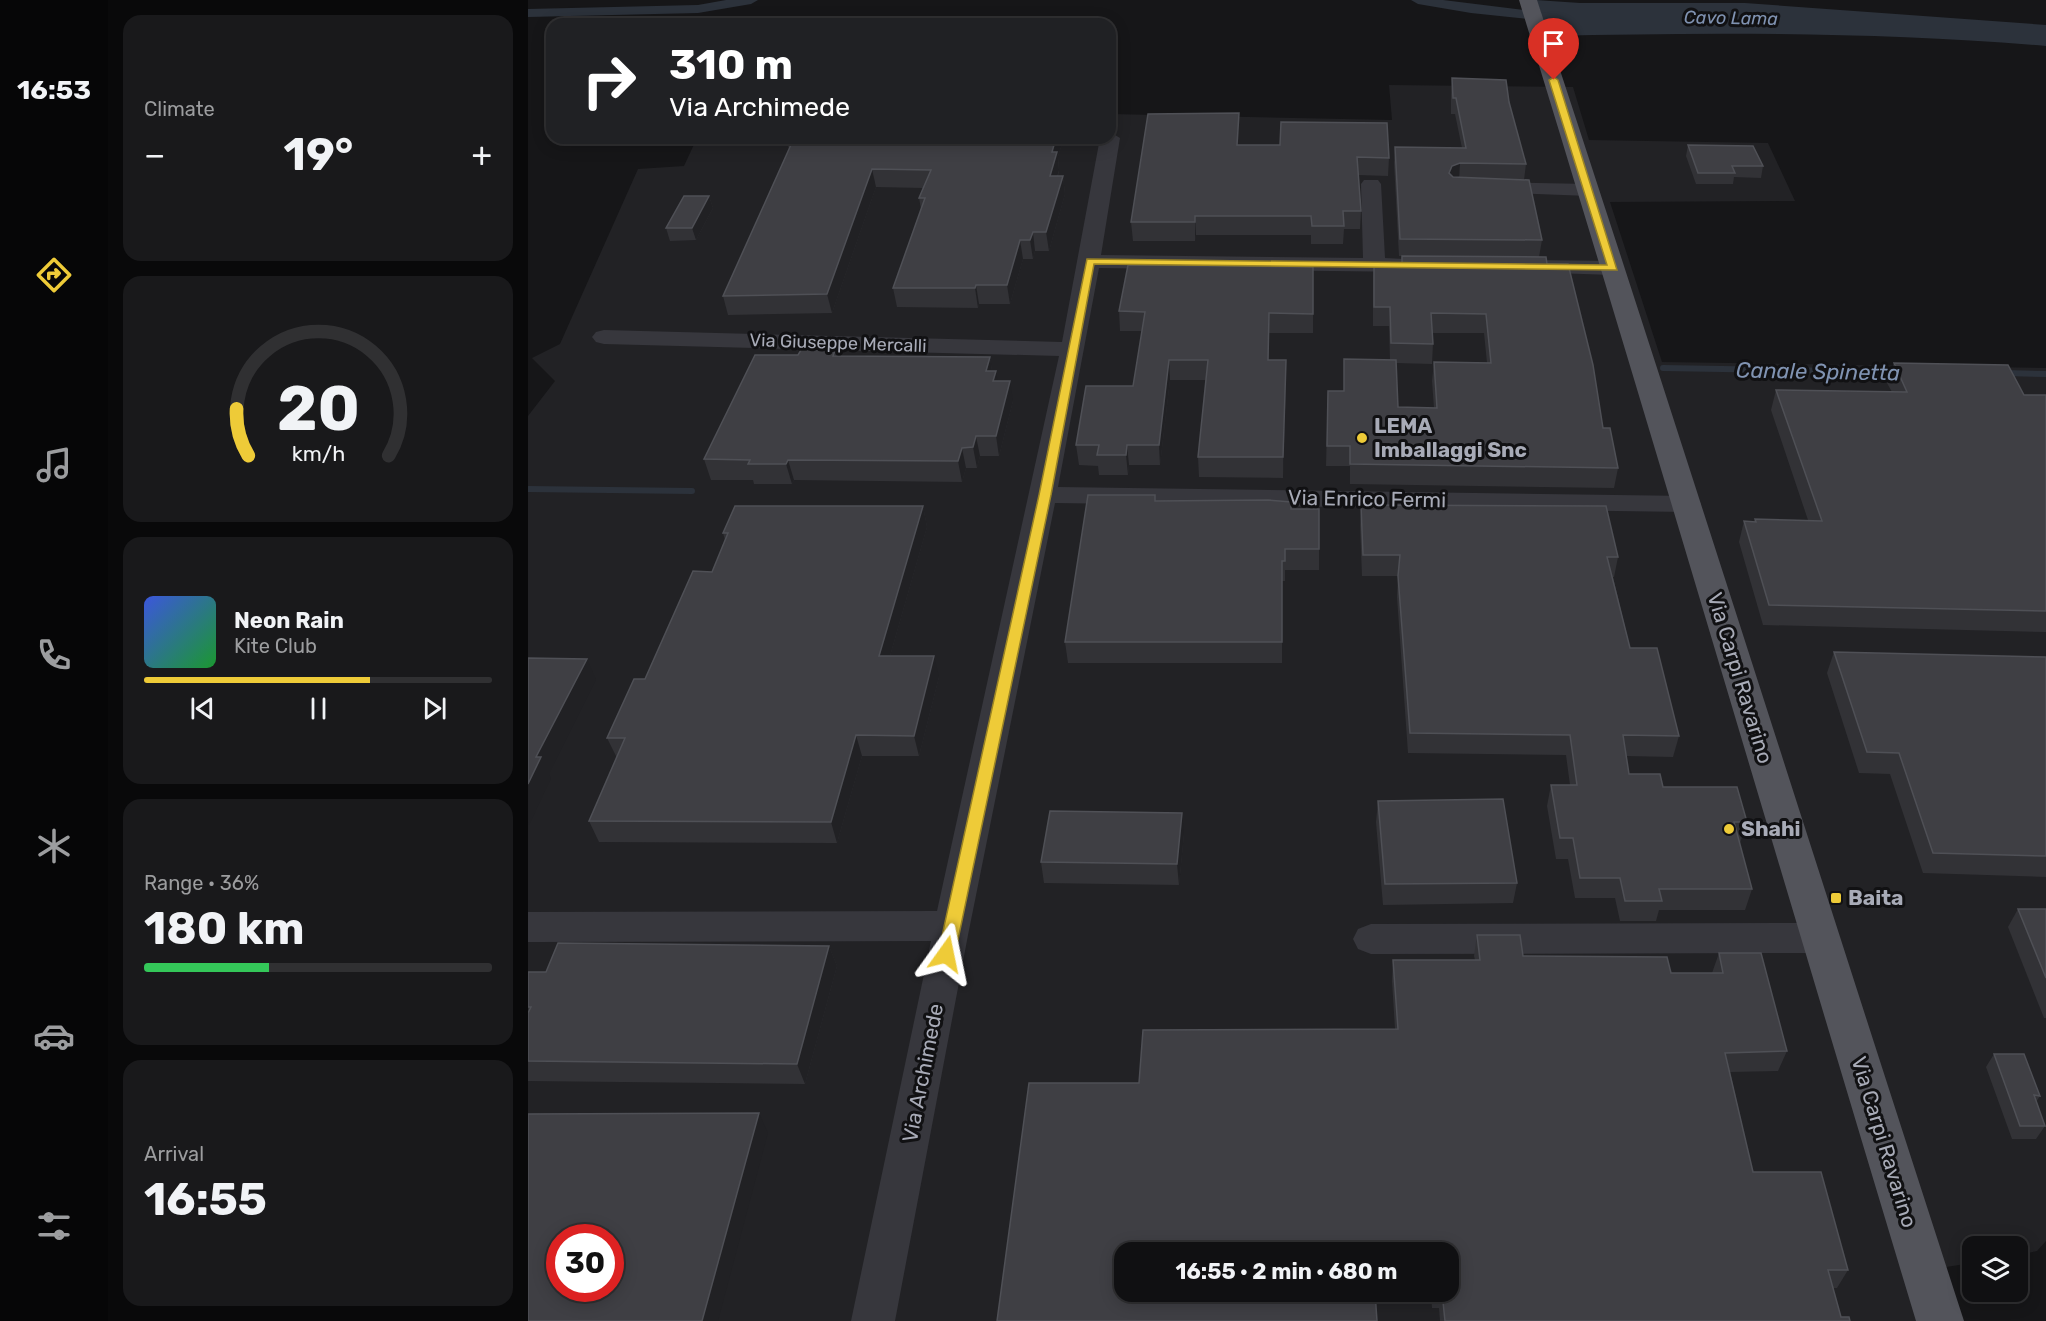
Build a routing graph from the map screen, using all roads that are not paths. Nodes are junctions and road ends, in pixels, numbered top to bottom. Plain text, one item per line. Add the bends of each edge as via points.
1 (1528, 0) edge
2 (1109, 144) edge
3 (1371, 184) dead end
4 (1470, 188) edge
5 (1589, 190) junction
6 (1090, 261) junction
7 (1374, 265) junction
8 (1434, 266) edge
9 (1506, 267) edge
10 (1613, 268) junction
11 (604, 337) dead end
12 (1071, 349) junction
13 (1045, 495) junction
14 (1688, 504) junction
15 (952, 926) junction
16 (528, 927) edge
17 (1820, 938) junction
18 (1371, 939) dead end
19 (873, 1321) edge
20 (1940, 1321) edge

1 - 5 main road, Via Carpi Ravarino
2 - 6 street, Via Archimede
3 - 7 street
4 - 5 street
5 - 10 main road, Via Carpi Ravarino
6 - 7 street
6 - 12 street, Via Archimede
7 - 8 street
9 - 10 street
10 - 14 main road, Via Carpi Ravarino
11 - 12 street, Via Giuseppe Mercalli
12 - 13 street, Via Archimede
13 - 14 street, Via Enrico Fermi
13 - 15 street, Via Archimede
14 - 17 main road, Via Carpi Ravarino
15 - 16 street
15 - 19 street, Via Archimede
17 - 18 street
17 - 20 main road, Via Carpi Ravarino

